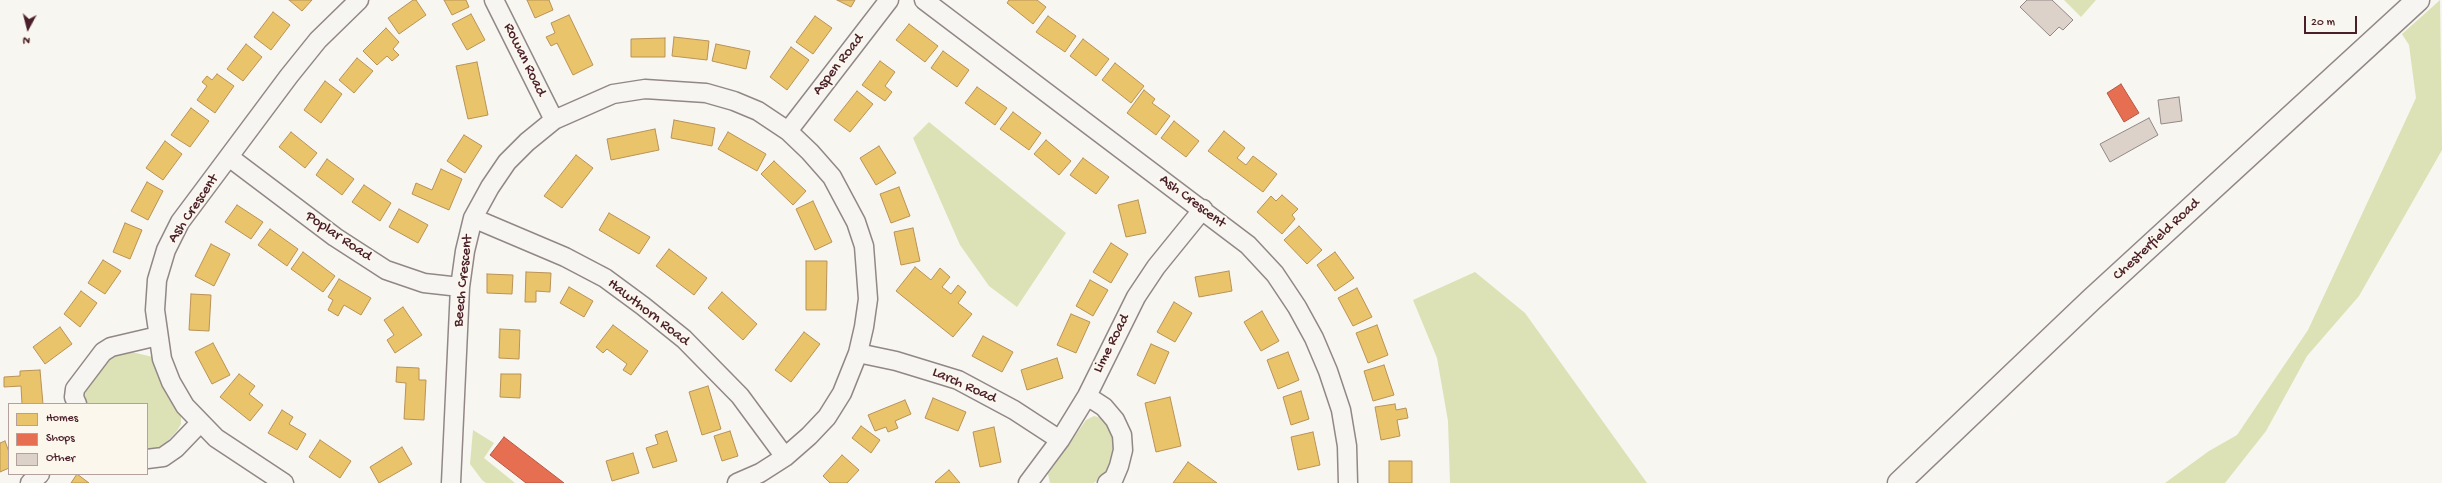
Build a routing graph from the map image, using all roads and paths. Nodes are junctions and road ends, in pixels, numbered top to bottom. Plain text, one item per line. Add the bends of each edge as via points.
1 (359, 0) edge
2 (494, 0) edge
3 (889, 0) edge
4 (924, 0) edge
5 (2418, 0) edge
6 (554, 120) junction
7 (788, 131) junction
8 (229, 157) junction
9 (1202, 209) junction
10 (473, 218) junction
11 (460, 287) junction
12 (158, 336) junction
13 (858, 353) junction
14 (1087, 396) junction
15 (76, 403) edge
16 (200, 423) junction
17 (1060, 440) junction
18 (785, 457) junction
19 (148, 459) edge
20 (39, 475) edge
21 (1114, 481) edge
22 (30, 483) edge
23 (284, 483) edge
24 (451, 483) edge
25 (737, 483) edge
26 (1028, 483) edge
27 (1348, 483) edge
28 (1899, 483) edge

1 - 8 street, Ash Crescent via 318,40
2 - 6 street, Rowan Road
3 - 7 street, Aspen Road
4 - 9 street, Ash Crescent
5 - 28 main road, Chesterfield Road via 2091,300
6 - 7 street, Beech Crescent via 613,94 644,89 677,90 706,93 734,101 758,111
6 - 10 street, Beech Crescent via 508,162 490,187
7 - 13 street, Beech Crescent via 832,177 856,222 864,246 868,299
8 - 11 street, Poplar Road via 335,237 386,270 424,283
8 - 12 street, Ash Crescent via 180,222 166,250 157,280 155,310
9 - 14 street, Lime Road via 1136,297
9 - 27 street, Ash Crescent via 1248,245 1275,274 1314,338 1341,410 1347,446
10 - 11 street, Beech Crescent via 464,251
10 - 18 street, Hawthorn Road via 565,257 605,278 642,306 684,339 740,396
11 - 24 street, Beech Crescent
12 - 15 street via 111,347 103,352 75,389
12 - 16 street, Ash Crescent via 162,358 171,382 185,406
13 - 17 street, Larch Road via 903,363 958,380 1014,410
13 - 18 street, Beech Crescent via 842,393 827,416
14 - 17 street, Lime Road
14 - 21 street via 1104,407 1115,420 1122,435 1122,450
16 - 19 street via 176,448 163,457
16 - 23 street, Ash Crescent via 229,448
17 - 26 street, Lime Road
18 - 25 street, Beech Crescent via 760,473
20 - 22 street

